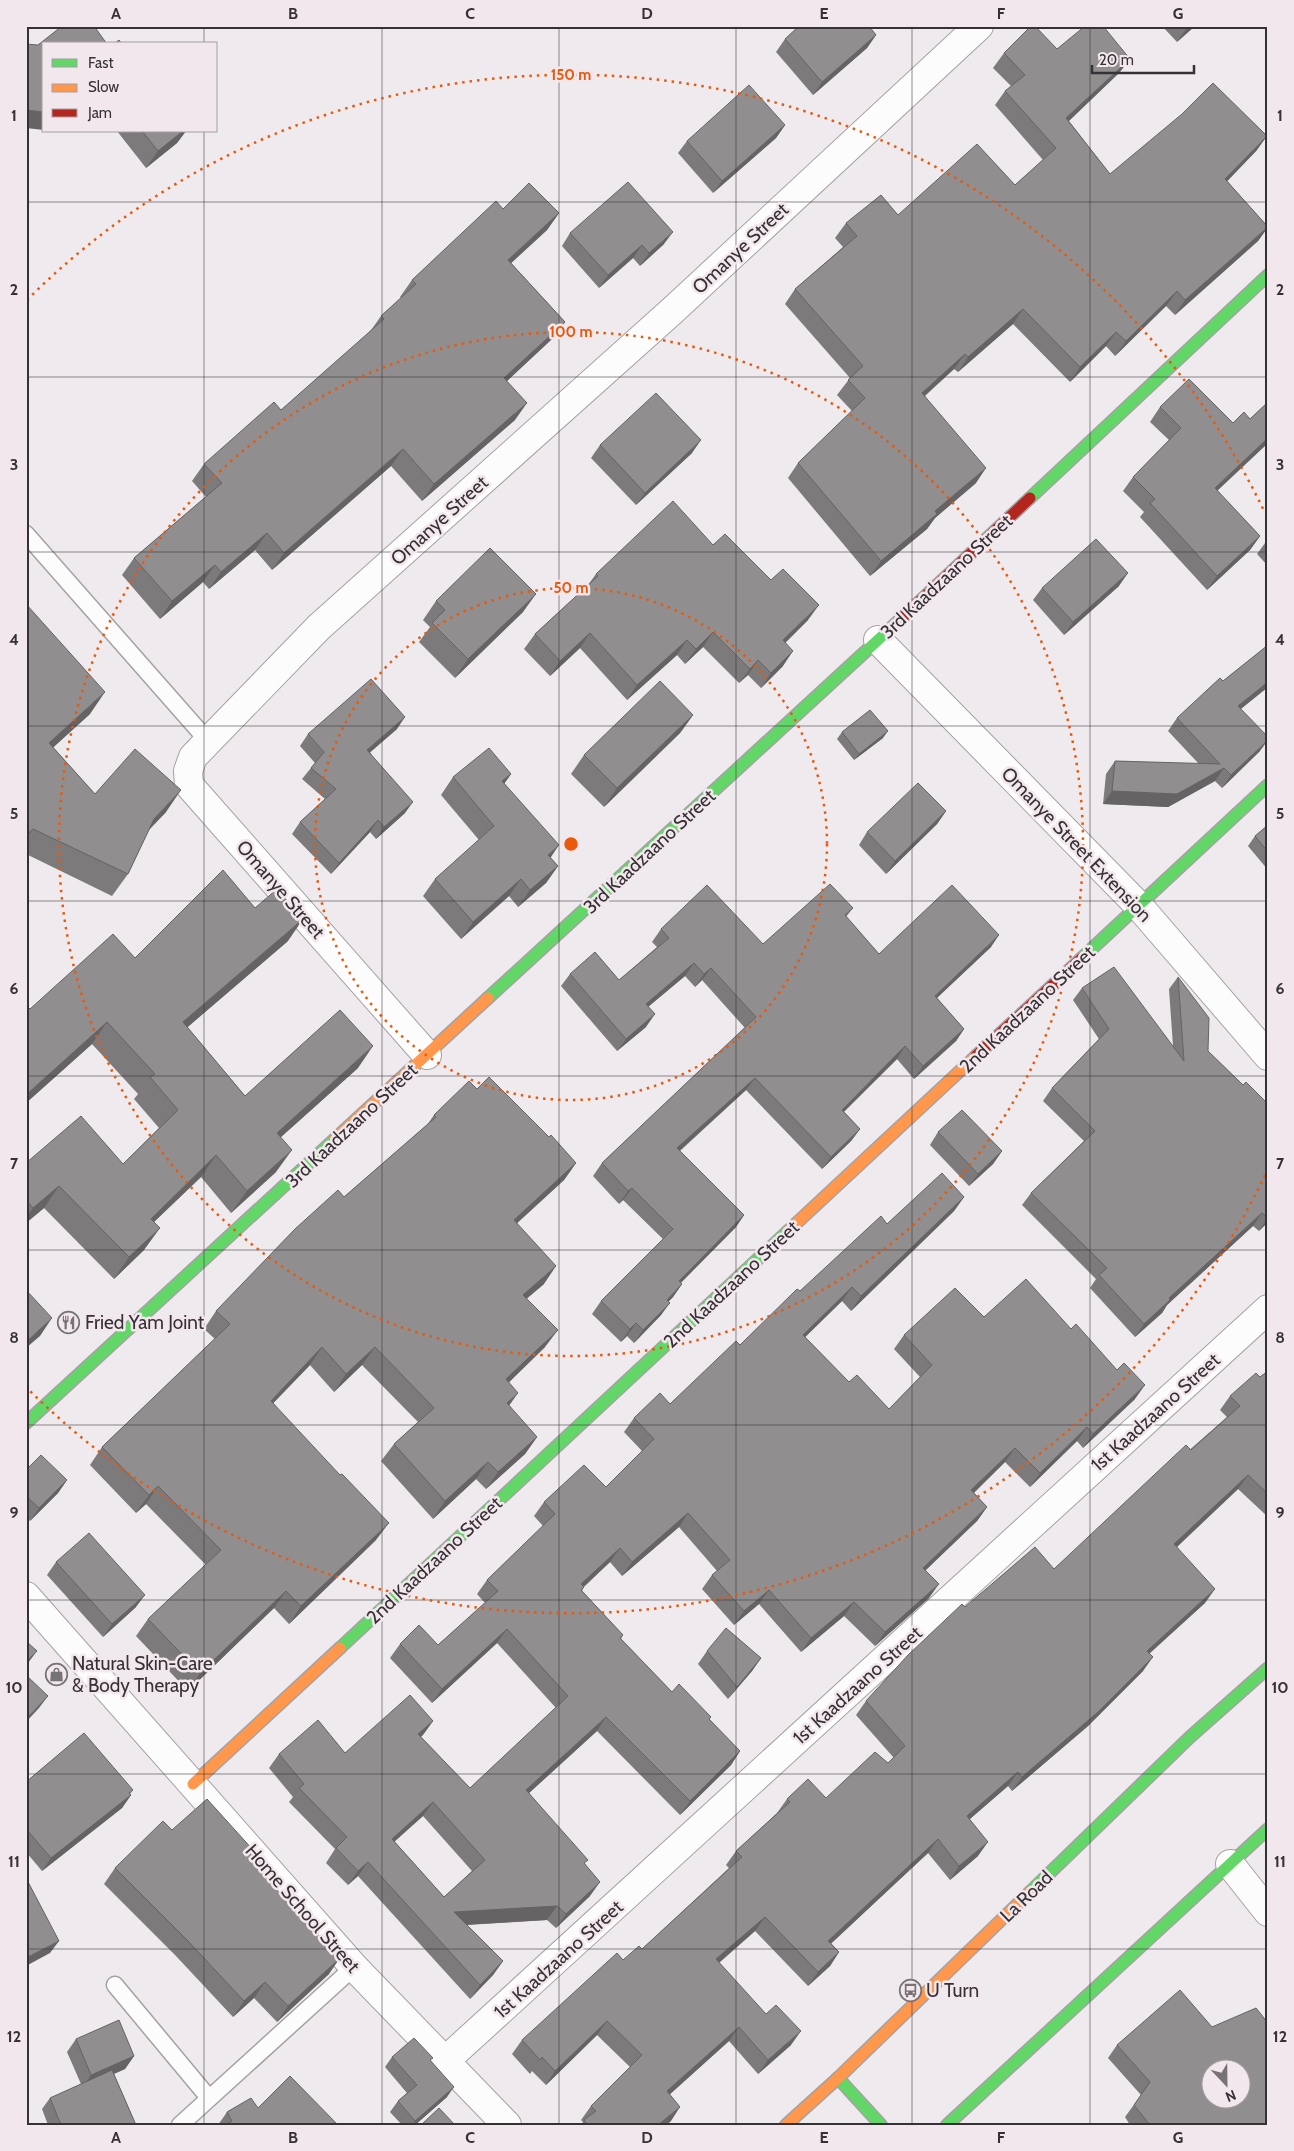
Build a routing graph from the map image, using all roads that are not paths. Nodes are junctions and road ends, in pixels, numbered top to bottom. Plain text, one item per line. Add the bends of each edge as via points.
1 (979, 26) edge
2 (1268, 274) edge
3 (26, 534) edge
4 (878, 640) junction
5 (208, 741) junction
6 (1268, 785) edge
7 (1138, 906) junction
8 (427, 1055) junction
9 (1268, 1056) edge
10 (1268, 1309) edge
11 (26, 1423) edge
12 (26, 1596) edge
13 (1268, 1668) edge
14 (193, 1784) junction
15 (1268, 1829) edge
16 (1230, 1864) junction
17 (1268, 1912) edge
18 (354, 1967) junction
19 (115, 1985) dead end
20 (446, 2061) junction
21 (838, 2078) junction
22 (209, 2098) junction
23 (180, 2125) edge
24 (507, 2125) edge
25 (786, 2125) edge
26 (881, 2125) edge
27 (947, 2125) edge

1 - 5 street, Omanye Street via 672,311 319,627
2 - 4 street, 3rd Kaadzaano Street
3 - 5 lane
4 - 7 street, Omanye Street Extension
4 - 8 street, 3rd Kaadzaano Street
5 - 8 street, Omanye Street via 193,757 188,771 189,785
6 - 7 street, 2nd Kaadzaano Street
7 - 9 street, Omanye Street Extension
7 - 14 street, 2nd Kaadzaano Street
8 - 11 street, 3rd Kaadzaano Street
10 - 20 street, 1st Kaadzaano Street
12 - 14 street, Home School Street
13 - 21 street, La Road via 1183,1744
14 - 18 street, Home School Street
15 - 16 street
16 - 17 street
16 - 27 street
18 - 20 street, Home School Street
18 - 22 lane
19 - 22 lane
20 - 24 street, Home School Street
21 - 25 street, La Road
21 - 26 street
22 - 23 lane

